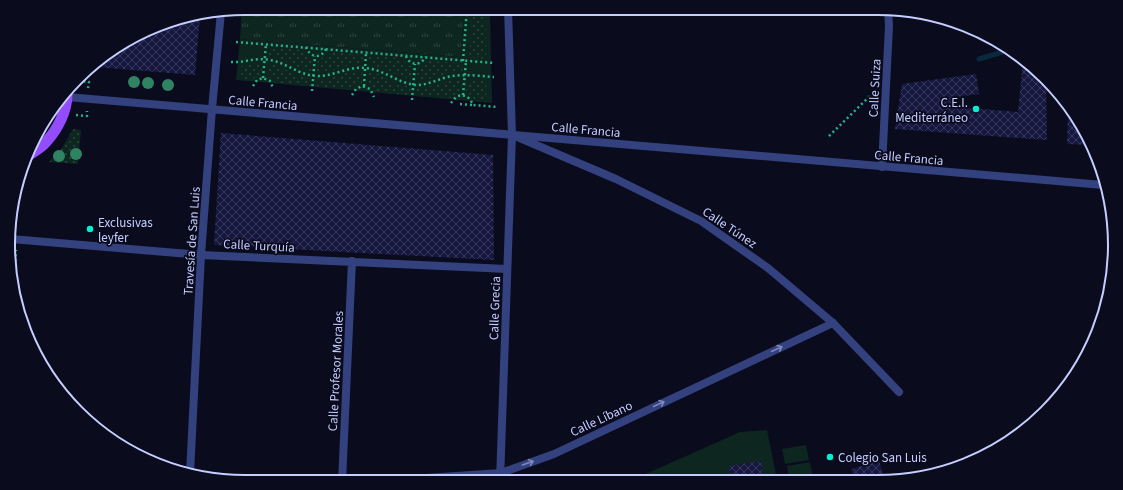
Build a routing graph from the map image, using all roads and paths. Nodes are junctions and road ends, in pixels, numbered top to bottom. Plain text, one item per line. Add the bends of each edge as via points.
1 (467, 15) edge
2 (508, 15) edge
3 (888, 15) edge
4 (221, 16) edge
5 (236, 42) dead end
6 (266, 44) junction
7 (306, 47) junction
8 (326, 49) junction
9 (366, 52) junction
10 (315, 56) junction
11 (406, 56) junction
12 (426, 58) junction
13 (265, 59) junction
14 (464, 61) junction
15 (231, 62) dead end
16 (494, 63) dead end
17 (415, 64) junction
18 (365, 68) junction
19 (314, 76) junction
20 (464, 76) junction
21 (494, 77) dead end
22 (263, 78) junction
23 (414, 84) junction
24 (253, 86) dead end
25 (364, 86) junction
26 (273, 88) dead end
27 (312, 91) dead end
28 (874, 92) dead end
29 (70, 95) edge
30 (352, 95) dead end
31 (463, 95) junction
32 (374, 97) dead end
33 (412, 100) dead end
34 (65, 102) edge
35 (451, 103) dead end
36 (460, 104) dead end
37 (473, 105) junction
38 (498, 107) dead end
39 (212, 109) junction
40 (512, 135) junction
41 (829, 136) dead end
42 (36, 149) edge
43 (882, 166) junction
44 (1100, 185) edge
45 (15, 239) edge
46 (201, 255) junction
47 (352, 261) junction
48 (507, 269) junction
49 (833, 323) junction
50 (899, 392) dead end
51 (190, 468) edge
52 (342, 475) edge
53 (501, 475) edge
54 (506, 475) edge

1 - 14 path
2 - 40 street, Calle Grecia
3 - 43 street, Calle Suiza
4 - 39 street, Travesía de San Luis
5 - 6 path
6 - 7 path
6 - 13 path
7 - 8 path
7 - 10 path via 308,52
8 - 9 path
8 - 10 path
9 - 11 path
9 - 18 path
10 - 19 path
11 - 12 path
11 - 17 path
12 - 14 path
12 - 17 path
13 - 15 path
13 - 19 path
13 - 22 path
14 - 16 path
14 - 20 path
17 - 23 path
18 - 19 path
18 - 23 path
18 - 25 path
19 - 27 path
20 - 21 path
20 - 23 path via 454,76 428,84
20 - 31 path
22 - 24 path via 257,80
22 - 26 path via 270,81
23 - 33 path
25 - 30 path via 356,88
25 - 32 path via 372,90
28 - 41 path
29 - 39 street, Calle Francia
31 - 35 path via 456,97
31 - 37 path via 469,98
34 - 42 main road via 60,122 46,142
36 - 37 path
37 - 38 path
39 - 40 street, Calle Francia
39 - 46 street, Travesía de San Luis
40 - 43 street, Calle Francia
40 - 48 street, Calle Grecia
40 - 49 street, Calle Túnez via 616,179 701,221 768,268
43 - 44 street, Calle Francia
45 - 46 street, Calle Turquía
46 - 47 street, Calle Turquía
46 - 51 street, Travesía de San Luis
47 - 48 street, Calle Turquía
47 - 52 street, Calle Profesor Morales
48 - 53 street, Calle Grecia
49 - 50 street, Calle Túnez
54 -> 49 street, Calle Líbano

